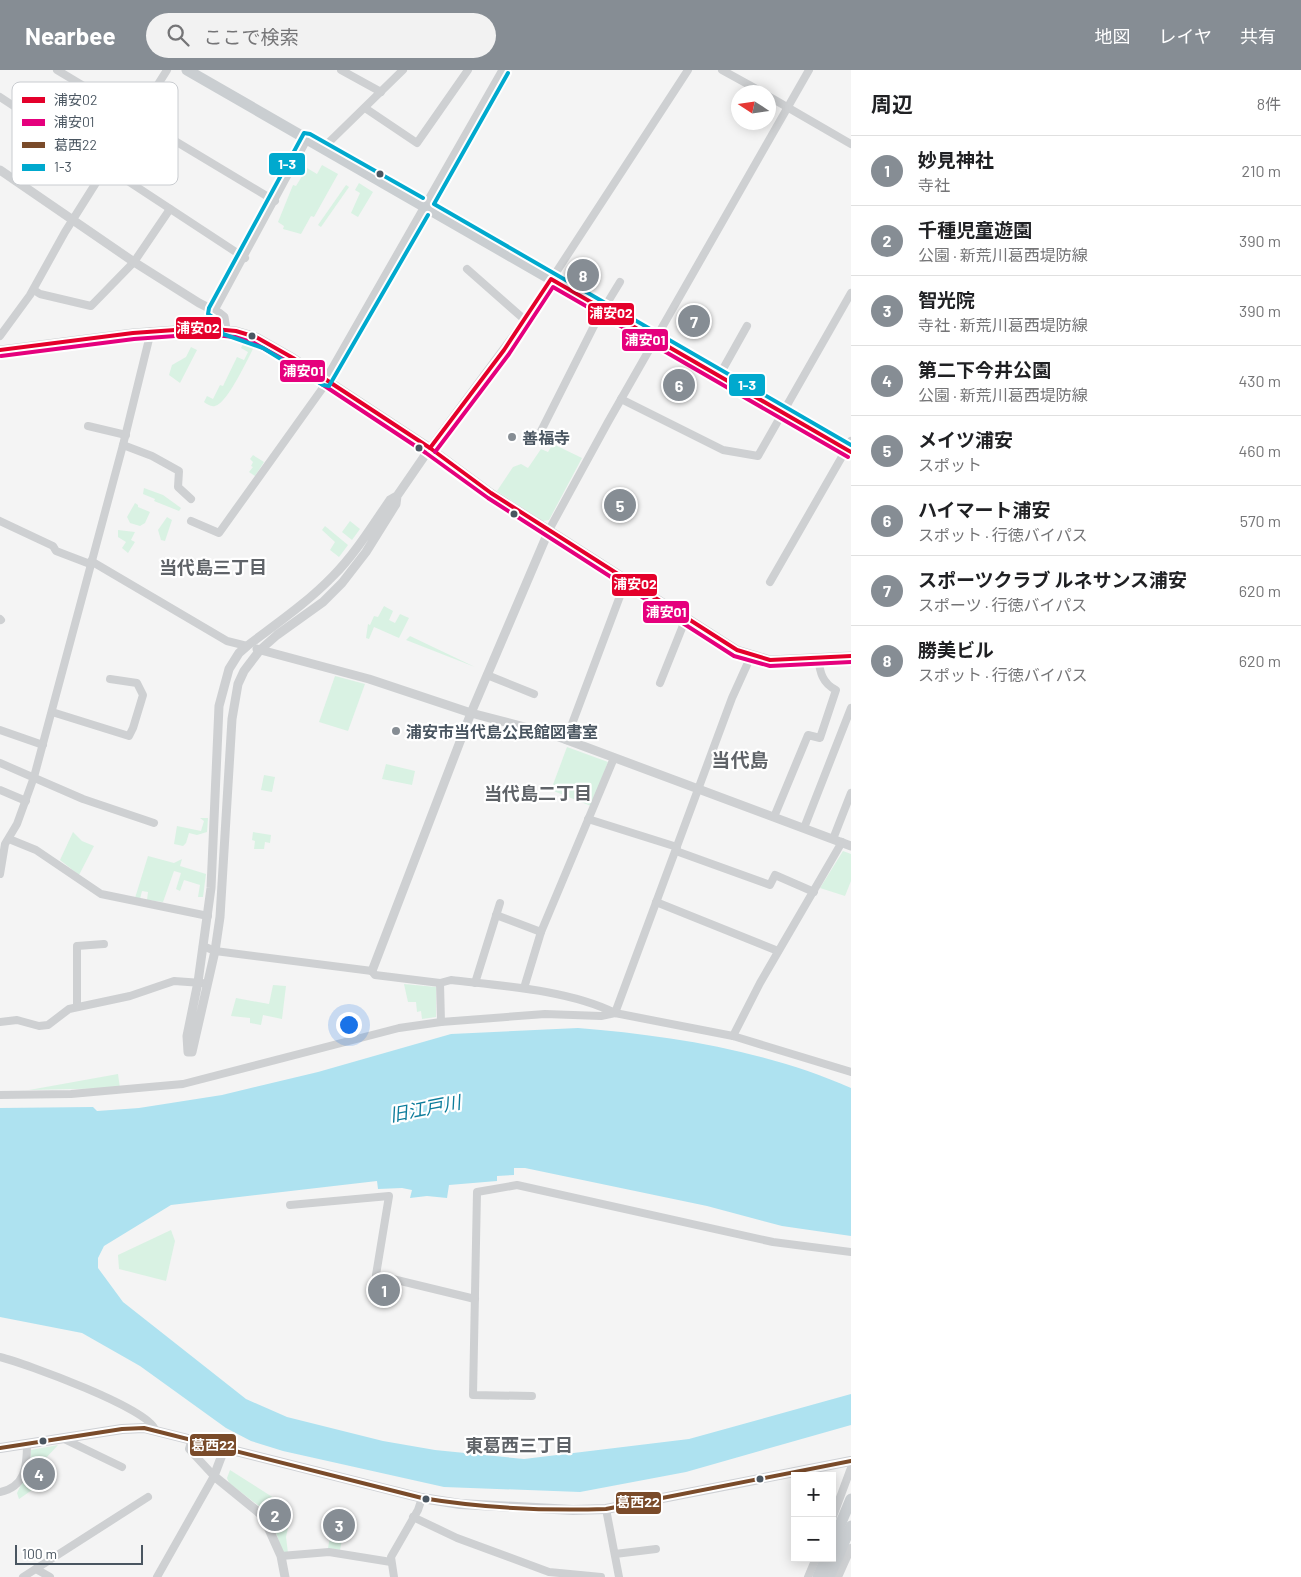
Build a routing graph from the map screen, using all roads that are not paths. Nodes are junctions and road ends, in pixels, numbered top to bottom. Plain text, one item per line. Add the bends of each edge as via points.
1 (57, 70) edge
2 (167, 70) edge
3 (187, 70) edge
4 (341, 70) edge
5 (403, 70) edge
6 (468, 70) edge
7 (503, 70) edge
8 (688, 70) edge
9 (722, 70) edge
10 (809, 70) edge
11 (77, 82) edge
12 (160, 82) edge
13 (749, 85) edge
14 (381, 92) junction
15 (0, 97) edge
16 (776, 100) edge
17 (12, 105) edge
18 (788, 107) junction
19 (365, 108) junction
20 (307, 139) junction
21 (178, 143) edge
22 (851, 144) edge
23 (323, 148) junction
24 (0, 170) edge
25 (12, 178) edge
26 (22, 185) edge
27 (94, 185) edge
28 (133, 185) edge
29 (275, 201) junction
30 (424, 206) junction
31 (170, 209) junction
32 (72, 219) junction
33 (245, 258) junction
34 (134, 262) junction
35 (467, 269) dead end
36 (551, 279) junction
37 (620, 282) dead end
38 (34, 290) junction
39 (851, 293) edge
40 (603, 309) junction
41 (214, 311) junction
42 (524, 320) junction
43 (747, 326) dead end
44 (226, 329) junction
45 (151, 331) junction
46 (0, 336) edge
47 (655, 340) junction
48 (0, 350) edge
49 (719, 376) junction
50 (326, 380) junction
51 (621, 399) junction
52 (782, 412) junction
53 (88, 426) dead end
54 (541, 431) dead end
55 (126, 435) junction
56 (123, 445) junction
57 (849, 447) edge
58 (430, 448) junction
59 (397, 496) junction
60 (191, 499) dead end
61 (0, 521) edge
62 (191, 522) dead end
63 (549, 530) junction
64 (91, 562) junction
65 (626, 580) junction
66 (770, 582) dead end
67 (686, 618) junction
68 (247, 646) junction
69 (260, 650) junction
70 (751, 656) junction
71 (851, 656) edge
72 (818, 658) junction
73 (487, 676) junction
74 (110, 679) dead end
75 (660, 683) dead end
76 (534, 694) dead end
77 (851, 708) edge
78 (52, 712) junction
79 (471, 713) junction
80 (0, 730) edge
81 (566, 740) junction
82 (43, 745) junction
83 (614, 758) junction
84 (0, 764) edge
85 (34, 777) junction
86 (0, 790) edge
87 (698, 790) junction
88 (851, 793) edge
89 (26, 801) junction
90 (774, 817) junction
91 (588, 819) junction
92 (154, 823) dead end
93 (804, 828) junction
94 (9, 839) junction
95 (833, 839) junction
96 (847, 844) edge
97 (676, 849) junction
98 (0, 874) edge
99 (814, 892) junction
100 (656, 902) junction
101 (500, 903) dead end
102 (496, 915) junction
103 (208, 916) junction
104 (541, 932) junction
105 (104, 944) dead end
106 (203, 946) junction
107 (215, 951) junction
108 (778, 952) junction
109 (372, 971) junction
110 (202, 983) junction
111 (440, 983) junction
112 (475, 983) junction
113 (524, 988) junction
114 (77, 1007) junction
115 (615, 1014) junction
116 (0, 1022) edge
117 (441, 1022) junction
118 (733, 1036) junction
119 (851, 1072) edge
120 (0, 1095) edge
121 (290, 1204) dead end
122 (851, 1252) edge
123 (475, 1299) junction
124 (0, 1356) edge
125 (532, 1396) dead end
126 (155, 1430) junction
127 (64, 1439) junction
128 (192, 1439) junction
129 (27, 1444) junction
130 (0, 1448) edge
131 (225, 1448) junction
132 (851, 1461) edge
133 (122, 1467) dead end
134 (851, 1468) edge
135 (214, 1476) junction
136 (0, 1492) edge
137 (148, 1497) dead end
138 (422, 1498) junction
139 (851, 1499) edge
140 (606, 1509) junction
141 (413, 1517) junction
142 (833, 1517) edge
143 (851, 1526) edge
144 (836, 1535) edge
145 (656, 1549) dead end
146 (851, 1549) edge
147 (615, 1554) junction
148 (281, 1556) junction
149 (391, 1562) junction
150 (814, 1562) edge
151 (824, 1562) edge
152 (36, 1569) junction
153 (23, 1577) edge
154 (50, 1577) edge
155 (157, 1577) edge
156 (285, 1577) edge
157 (394, 1577) edge
158 (601, 1577) edge
159 (619, 1577) edge
160 (808, 1577) edge
161 (818, 1577) edge
162 (829, 1577) edge
163 (838, 1577) edge

1 - 11 street
2 - 12 street
3 - 20 main road
4 - 14 street
5 - 14 street
6 - 19 street via 417,143
7 - 30 street
8 - 36 street
9 - 13 street
10 - 18 street
14 - 19 street
15 - 17 street
16 - 18 street
18 - 22 street
18 - 47 street
19 - 23 street
20 - 23 main road
20 - 29 street
21 - 29 street
23 - 30 main road
24 - 25 street
26 - 32 street
27 - 32 street
28 - 31 street
29 - 33 street
30 - 36 main road
30 - 50 street
31 - 33 street
31 - 34 street
32 - 34 street
32 - 38 street
33 - 41 street
34 - 38 street via 91,306
34 - 41 street
35 - 42 street
36 - 40 main road
36 - 42 street
37 - 40 street
38 - 46 street
39 - 52 street
40 - 47 main road
40 - 54 street
41 - 44 street via 224,317
42 - 58 street
43 - 49 street
44 - 45 street
44 - 50 street via 266,341
45 - 48 street
45 - 55 street
47 - 49 main road
47 - 51 street
49 - 52 main road
50 - 58 street
50 - 62 street via 219,533
51 - 52 street via 723,450 758,456
51 - 63 street
52 - 57 main road
53 - 55 street
55 - 56 street
56 - 60 street via 180,471 178,487
56 - 64 street
57 - 66 street
58 - 59 street
58 - 63 street
59 - 68 street via 390,500 333,576
59 - 69 street via 396,504 366,552 337,589
61 - 64 street via 53,546 56,551
63 - 65 street
63 - 73 street
64 - 68 street via 227,640
64 - 78 street
65 - 67 street
65 - 81 street
67 - 70 street
67 - 75 street
68 - 69 street
68 - 103 street via 229,669 219,706
69 - 79 street via 369,679
69 - 107 street via 244,671 234,698 223,890
70 - 72 street via 770,660
70 - 87 street
71 - 72 street
72 - 90 street via 820,674 828,686 836,690 820,738 808,735
73 - 76 street
73 - 79 street
74 - 78 street via 137,683 143,695 134,728 128,736
77 - 93 street
78 - 82 street
79 - 81 street
79 - 109 street
80 - 82 street
81 - 83 street
82 - 85 street
83 - 87 street
83 - 91 street
84 - 85 street
85 - 89 street
85 - 92 street via 83,799
86 - 89 street
87 - 90 street
87 - 97 street
88 - 95 street
89 - 94 street
90 - 93 street
91 - 97 street
91 - 104 street
93 - 95 street
94 - 98 street via 5,844
94 - 103 street via 36,850 101,894
95 - 96 street
96 - 99 street
97 - 99 street via 770,886 775,876
97 - 100 street
99 - 108 street
100 - 108 street
100 - 115 street
101 - 102 street
102 - 104 street
102 - 112 street
103 - 106 street
104 - 113 street
105 - 114 street via 77,946
106 - 107 street
106 - 110 street
107 - 109 street
107 - 110 street
108 - 118 street
109 - 111 street via 374,975
110 - 110 street via 195,1047 188,1052 187,1036
110 - 114 street via 174,981 130,996
111 - 112 street via 451,980
111 - 117 street
112 - 113 street
113 - 115 street via 599,1006
114 - 116 street via 69,1009 48,1025 17,1020
115 - 117 street via 528,1015
115 - 118 street
117 - 120 street via 399,1028 183,1084 79,1094
118 - 119 street
121 - 123 street via 389,1196 376,1275
122 - 123 street via 773,1242 518,1185 477,1192
123 - 125 street via 474,1395
124 - 126 street via 47,1371 123,1406 151,1423
126 - 127 main road via 122,1429
126 - 128 main road
127 - 129 main road
127 - 133 street
128 - 131 main road
128 - 135 street via 189,1449
129 - 130 main road
129 - 136 street via 26,1465 18,1484
131 - 135 street
131 - 138 main road
132 - 140 main road
134 - 142 street
135 - 148 street via 263,1516
135 - 155 street
137 - 152 street
138 - 140 main road via 468,1504
138 - 141 street
139 - 144 main road
140 - 147 street
141 - 149 street via 396,1544
141 - 158 street via 457,1538 549,1572
143 - 162 main road
145 - 147 street
146 - 163 street
147 - 159 street
148 - 149 street via 329,1552
148 - 156 street
149 - 157 street
150 - 160 street
151 - 161 main road
152 - 153 street
152 - 154 street

